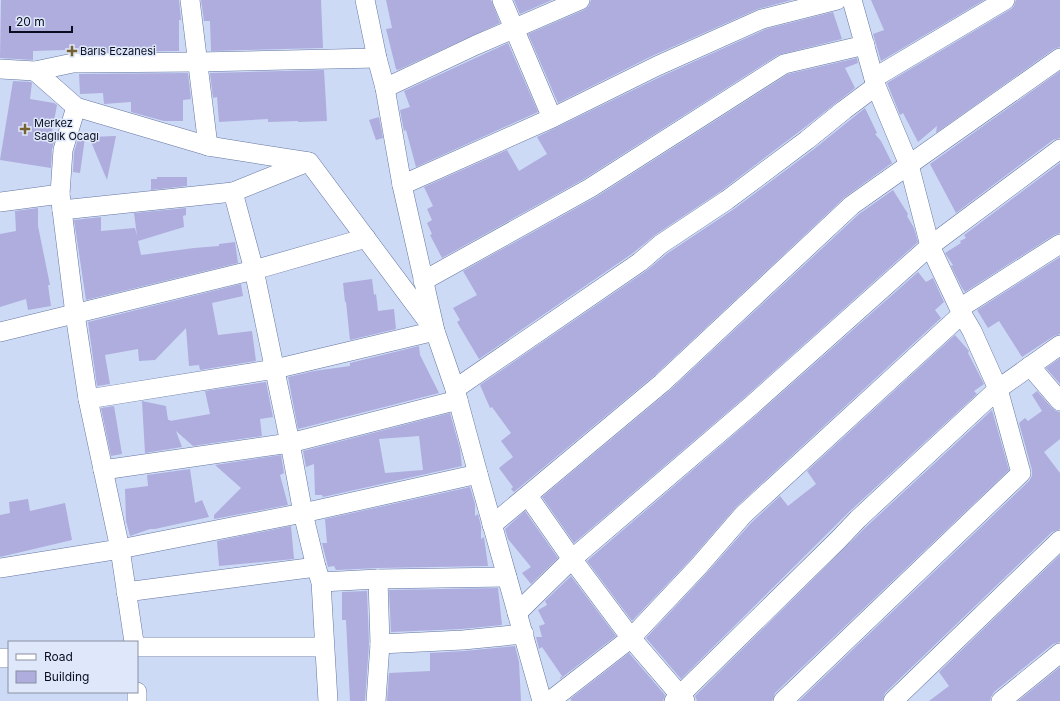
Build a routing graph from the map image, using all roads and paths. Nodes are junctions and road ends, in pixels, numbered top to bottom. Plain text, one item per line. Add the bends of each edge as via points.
1 (190, 0) edge
2 (365, 0) edge
3 (502, 0) edge
4 (580, 0) edge
5 (837, 0) edge
6 (852, 0) edge
7 (1005, 0) edge
8 (515, 28) junction
9 (865, 45) junction
10 (377, 58) junction
11 (1060, 58) edge
12 (198, 62) junction
13 (0, 69) edge
14 (35, 71) junction
15 (875, 82) junction
16 (385, 88) junction
17 (76, 107) junction
18 (552, 118) junction
19 (208, 146) junction
20 (1060, 149) edge
21 (309, 162) junction
22 (909, 165) junction
23 (402, 185) junction
24 (233, 192) junction
25 (0, 202) edge
26 (61, 202) junction
27 (366, 238) junction
28 (1060, 244) edge
29 (930, 246) junction
30 (254, 270) junction
31 (423, 281) junction
32 (961, 311) junction
33 (75, 314) junction
34 (435, 331) junction
35 (0, 332) edge
36 (1060, 345) edge
37 (1030, 366) junction
38 (275, 369) junction
39 (998, 389) junction
40 (457, 394) junction
41 (88, 400) junction
42 (1060, 401) edge
43 (290, 443) junction
44 (103, 470) junction
45 (478, 474) junction
46 (528, 496) junction
47 (303, 513) junction
48 (492, 524) junction
49 (1060, 540) edge
50 (120, 549) junction
51 (572, 559) junction
52 (0, 568) edge
53 (319, 574) junction
54 (507, 577) junction
55 (378, 579) junction
56 (126, 592) junction
57 (517, 613) junction
58 (524, 634) junction
59 (631, 638) junction
60 (134, 641) edge
61 (380, 644) junction
62 (138, 647) edge
63 (324, 647) junction
64 (1060, 653) edge
65 (680, 699) edge
66 (328, 701) edge
67 (376, 701) edge
68 (542, 701) edge
69 (550, 701) edge
70 (783, 701) edge
71 (893, 701) edge
72 (1001, 701) edge

1 - 12 street
2 - 10 street
3 - 8 street
4 - 8 street
5 - 18 street via 762,19 657,66
6 - 9 street
7 - 15 street
8 - 16 street
8 - 18 street
9 - 15 street
9 - 31 street via 784,64 590,188
10 - 12 street
10 - 16 street
11 - 22 street
12 - 14 street via 73,63
12 - 19 street
13 - 14 street
14 - 17 street
15 - 22 street
15 - 40 street via 808,140 728,200 661,244 640,262
16 - 23 street
17 - 19 street
17 - 26 street via 63,150
18 - 23 street
19 - 21 street
20 - 29 street
21 - 24 street
21 - 27 street
22 - 29 street
22 - 46 street via 852,205 662,383
23 - 31 street
24 - 26 street
24 - 30 street
25 - 26 street
26 - 33 street
27 - 30 street
27 - 34 street
28 - 32 street
29 - 32 street
29 - 51 street via 752,405
30 - 33 street
30 - 38 street
31 - 34 street
32 - 39 street
32 - 59 street via 743,515
33 - 35 street
33 - 41 street
34 - 38 street
34 - 40 street
36 - 37 street
37 - 39 street
37 - 42 street
38 - 41 street
38 - 43 street
39 - 65 street via 858,519
39 - 70 street via 1021,473
40 - 43 street
40 - 45 street
41 - 44 street
43 - 44 street
43 - 47 street
44 - 50 street
45 - 47 street
45 - 48 street
46 - 48 street
46 - 51 street
47 - 50 street
47 - 53 street
48 - 54 street
49 - 71 street
50 - 52 street
50 - 56 street
51 - 57 street
51 - 59 street
53 - 55 street
53 - 56 street
53 - 63 street
54 - 55 street
54 - 57 street
55 - 61 street
56 - 60 street
57 - 58 street
58 - 61 street
58 - 68 street
59 - 65 street
59 - 69 street
61 - 67 street
62 - 63 street
63 - 66 street
64 - 72 street

